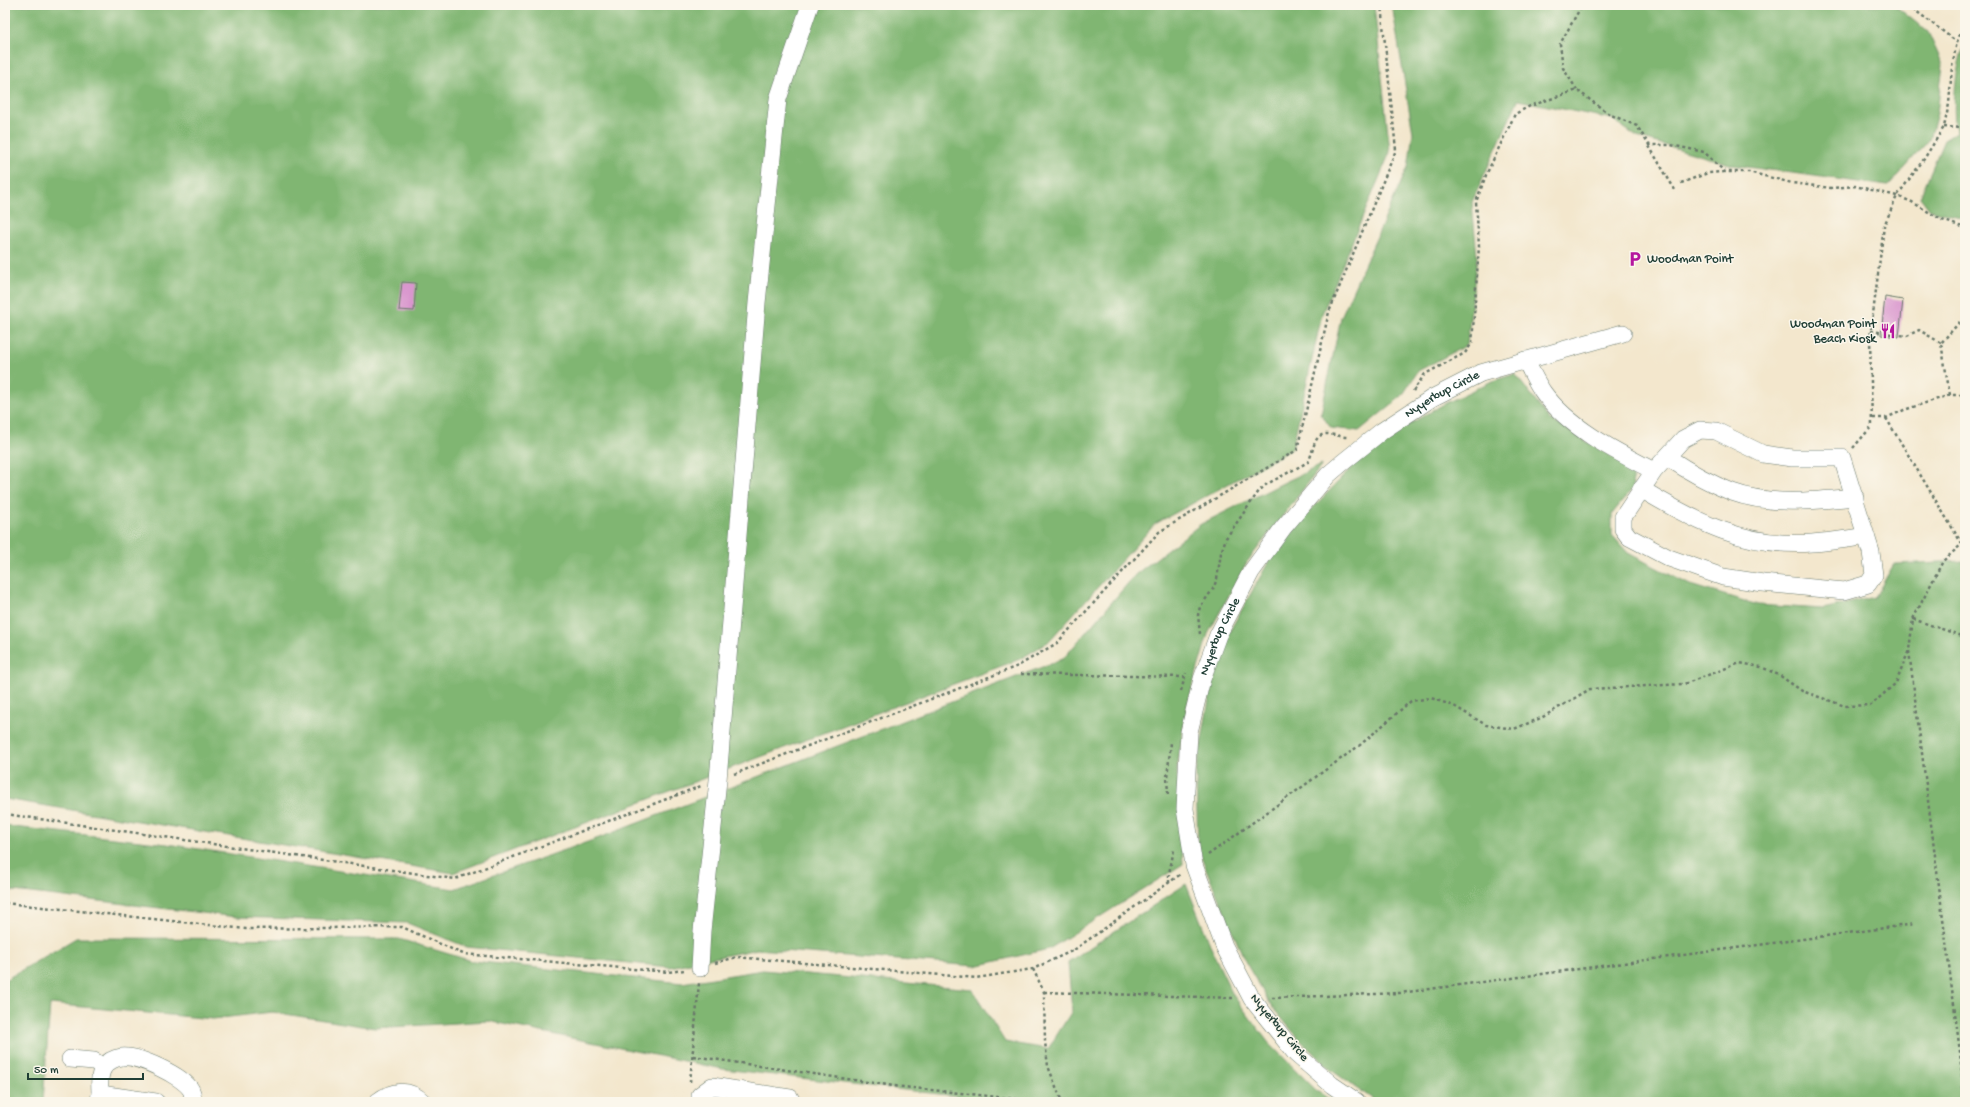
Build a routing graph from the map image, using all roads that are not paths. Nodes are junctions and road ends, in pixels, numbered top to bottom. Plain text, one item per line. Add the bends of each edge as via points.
1 (810, 5) edge
2 (1623, 333) dead end
3 (1525, 360) junction
4 (1667, 457) junction
5 (1654, 471) junction
6 (1640, 489) junction
7 (1855, 497) junction
8 (1866, 536) junction
9 (700, 968) road end
10 (70, 1059) dead end
11 (103, 1067) junction
12 (99, 1098) edge
13 (156, 1102) edge
14 (192, 1102) edge
15 (377, 1102) edge
16 (423, 1102) edge
17 (700, 1102) edge
18 (792, 1102) edge
19 (1357, 1102) edge

1 - 9 street via 778,99 757,303
2 - 3 street, Nyyerbup Circle
3 - 5 street via 1543,392 1562,413 1608,447
3 - 19 street, Nyyerbup Circle via 1481,373 1432,398 1382,431 1328,475 1283,528 1251,572 1218,635 1201,681 1189,732 1185,808 1194,865 1224,946 1252,999 1296,1054 1332,1085
4 - 5 street
4 - 7 street via 1695,476 1733,492 1770,500 1810,501
4 - 7 street via 1683,439 1700,430 1716,431 1763,454 1792,458 1842,458
5 - 6 street
6 - 8 street via 1686,516 1730,534 1769,542 1811,544
6 - 8 street via 1624,517 1623,529 1629,537 1669,558 1723,577 1763,584 1844,591 1868,584 1874,575
7 - 8 street
10 - 11 street via 94,1061
11 - 12 street
11 - 14 street via 111,1060 124,1056 159,1066 190,1089
12 - 13 street
15 - 16 street via 386,1095 397,1092 410,1092
17 - 18 street via 700,1095 712,1086 790,1098

